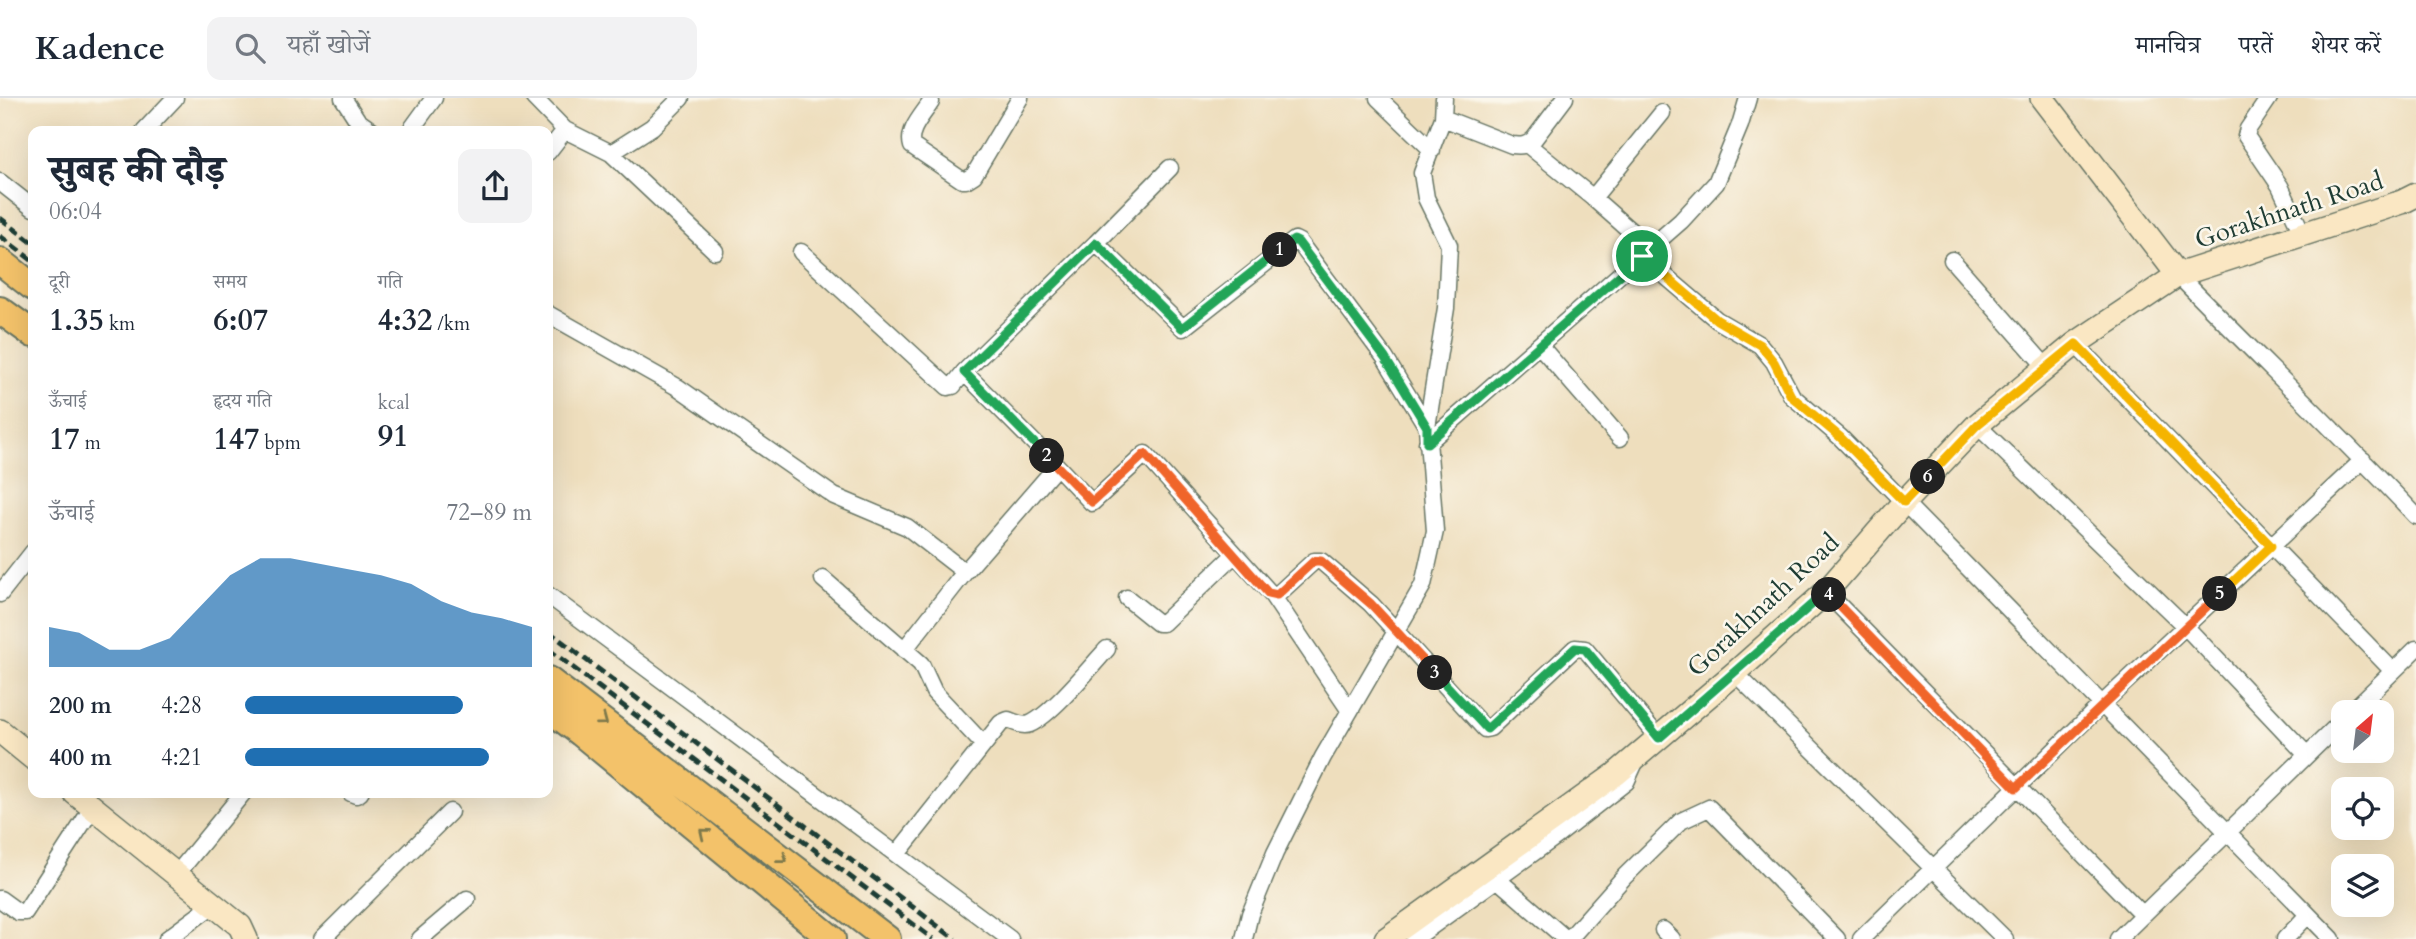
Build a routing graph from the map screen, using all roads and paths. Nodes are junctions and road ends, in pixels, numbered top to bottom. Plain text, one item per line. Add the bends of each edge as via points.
1 (175, 98) edge
2 (343, 98) edge
3 (434, 98) edge
4 (534, 98) edge
5 (681, 98) edge
6 (1020, 98) edge
7 (1378, 98) edge
8 (1444, 98) edge
9 (1565, 98) edge
10 (1748, 98) edge
11 (2042, 98) edge
12 (2269, 98) edge
13 (931, 102) dead end
14 (1662, 113) dead end
15 (1443, 118) junction
16 (149, 126) edge
17 (365, 126) edge
18 (414, 126) edge
19 (565, 130) junction
20 (1528, 145) junction
21 (553, 146) edge
22 (1432, 150) junction
23 (611, 153) junction
24 (1170, 168) dead end
25 (0, 182) edge
26 (2416, 195) edge
27 (1593, 198) junction
28 (28, 204) edge
29 (2303, 235) junction
30 (1096, 243) junction
31 (715, 251) dead end
32 (801, 252) dead end
33 (1646, 252) junction
34 (1952, 260) dead end
35 (0, 261) edge
36 (2178, 275) junction
37 (28, 283) edge
38 (0, 310) edge
39 (553, 317) edge
40 (28, 330) edge
41 (2076, 344) junction
42 (1540, 346) junction
43 (2047, 368) junction
44 (964, 372) junction
45 (1977, 425) junction
46 (1427, 435) junction
47 (1620, 438) dead end
48 (2363, 460) junction
49 (1057, 466) junction
50 (1904, 502) junction
51 (2416, 516) edge
52 (2271, 546) junction
53 (1234, 555) junction
54 (28, 558) edge
55 (965, 572) junction
56 (823, 579) dead end
57 (1826, 592) junction
58 (0, 594) edge
59 (1272, 596) junction
60 (1126, 598) dead end
61 (553, 599) edge
62 (2185, 626) junction
63 (1397, 632) junction
64 (1107, 649) dead end
65 (2416, 649) edge
66 (904, 650) junction
67 (2393, 671) junction
68 (1735, 673) junction
69 (553, 684) edge
70 (2363, 700) edge
71 (2101, 705) junction
72 (1350, 711) junction
73 (553, 712) edge
74 (0, 731) edge
75 (2331, 732) edge
76 (1659, 738) junction
77 (983, 744) junction
78 (28, 754) edge
79 (1638, 755) junction
80 (2307, 755) junction
81 (2016, 788) junction
82 (86, 798) edge
83 (239, 798) edge
84 (450, 812) dead end
85 (2227, 834) junction
86 (897, 854) junction
87 (1934, 868) junction
88 (176, 874) junction
89 (1497, 880) junction
90 (0, 899) edge
91 (467, 899) dead end
92 (213, 905) junction
93 (2143, 915) junction
94 (2308, 915) junction
95 (167, 939) edge
96 (246, 939) edge
97 (322, 939) edge
98 (420, 939) edge
99 (832, 939) edge
100 (887, 939) edge
101 (1010, 939) edge
102 (1244, 939) edge
103 (1386, 939) edge
104 (1414, 939) edge
105 (1567, 939) edge
106 (1837, 939) edge
107 (1861, 939) edge
108 (2005, 939) edge
109 (2118, 939) edge
110 (2285, 939) edge
111 (2332, 939) edge

1 - 16 street
2 - 17 street
3 - 18 street
4 - 19 street
5 - 23 street via 652,127
6 - 13 street via 974,175 966,180 912,146 913,129
7 - 22 street
8 - 15 street
9 - 20 street
10 - 33 street via 1716,183
11 - 36 main road, Gorakhnath Road
12 - 29 street via 2246,136 2280,186
14 - 27 street
15 - 20 street via 1512,145
15 - 22 street
19 - 21 street
19 - 23 street
20 - 27 street
22 - 46 street via 1422,173 1426,198 1449,245 1446,307
23 - 31 street
24 - 30 street
25 - 28 street
26 - 29 main road, Gorakhnath Road
27 - 33 street
29 - 36 main road, Gorakhnath Road
30 - 44 street
30 - 46 street via 1182,328 1290,242 1298,242 1385,358
32 - 44 street via 946,386 953,386
33 - 42 street
33 - 50 street via 1717,320 1760,345 1791,396 1840,437
34 - 43 street
35 - 37 main road
36 - 41 main road, Gorakhnath Road
36 - 48 street
38 - 40 main road
39 - 55 street via 679,388 834,496 907,527
41 - 43 main road, Gorakhnath Road
41 - 52 street
42 - 46 street
42 - 47 street
43 - 45 main road, Gorakhnath Road
44 - 49 street
45 - 50 main road, Gorakhnath Road
45 - 62 street
46 - 63 street via 1435,531 1423,584
48 - 51 street
48 - 52 street
49 - 53 street via 1092,502 1145,454
49 - 55 street
50 - 57 main road, Gorakhnath Road
50 - 71 street
52 - 62 street
52 - 67 street
53 - 59 street
53 - 60 street via 1163,623
54 - 58 street
55 - 66 street
56 - 66 street
57 - 68 main road, Gorakhnath Road
57 - 81 street
59 - 63 street via 1318,559
59 - 72 street
61 - 86 street
62 - 71 street
62 - 80 street
63 - 72 street
63 - 76 street via 1485,729 1580,647
64 - 77 street via 1041,716 1022,725 1005,720
65 - 67 street
66 - 77 street via 921,664 934,692
67 - 70 street
68 - 76 main road, Gorakhnath Road
68 - 87 street
69 -> 100 main road
71 - 81 street
71 - 85 street
72 - 102 street via 1275,853
99 -> 73 main road
74 - 78 main road
75 - 80 street
76 - 79 main road, Gorakhnath Road
77 - 86 street
79 - 89 street via 1626,782
79 - 103 main road, Gorakhnath Road
80 - 85 street
81 - 87 street
81 - 93 street
82 - 88 main road
82 - 90 street via 25,912
83 - 88 street
84 - 97 street
85 - 93 street
85 - 94 street
86 - 101 street
87 - 107 street
87 - 108 street
88 - 92 main road
89 - 104 street
89 - 105 street
91 - 98 street
92 - 95 street
92 - 96 main road via 240,926
93 - 109 street
94 - 110 street
94 - 111 street
105 - 106 street via 1681,821 1709,808

